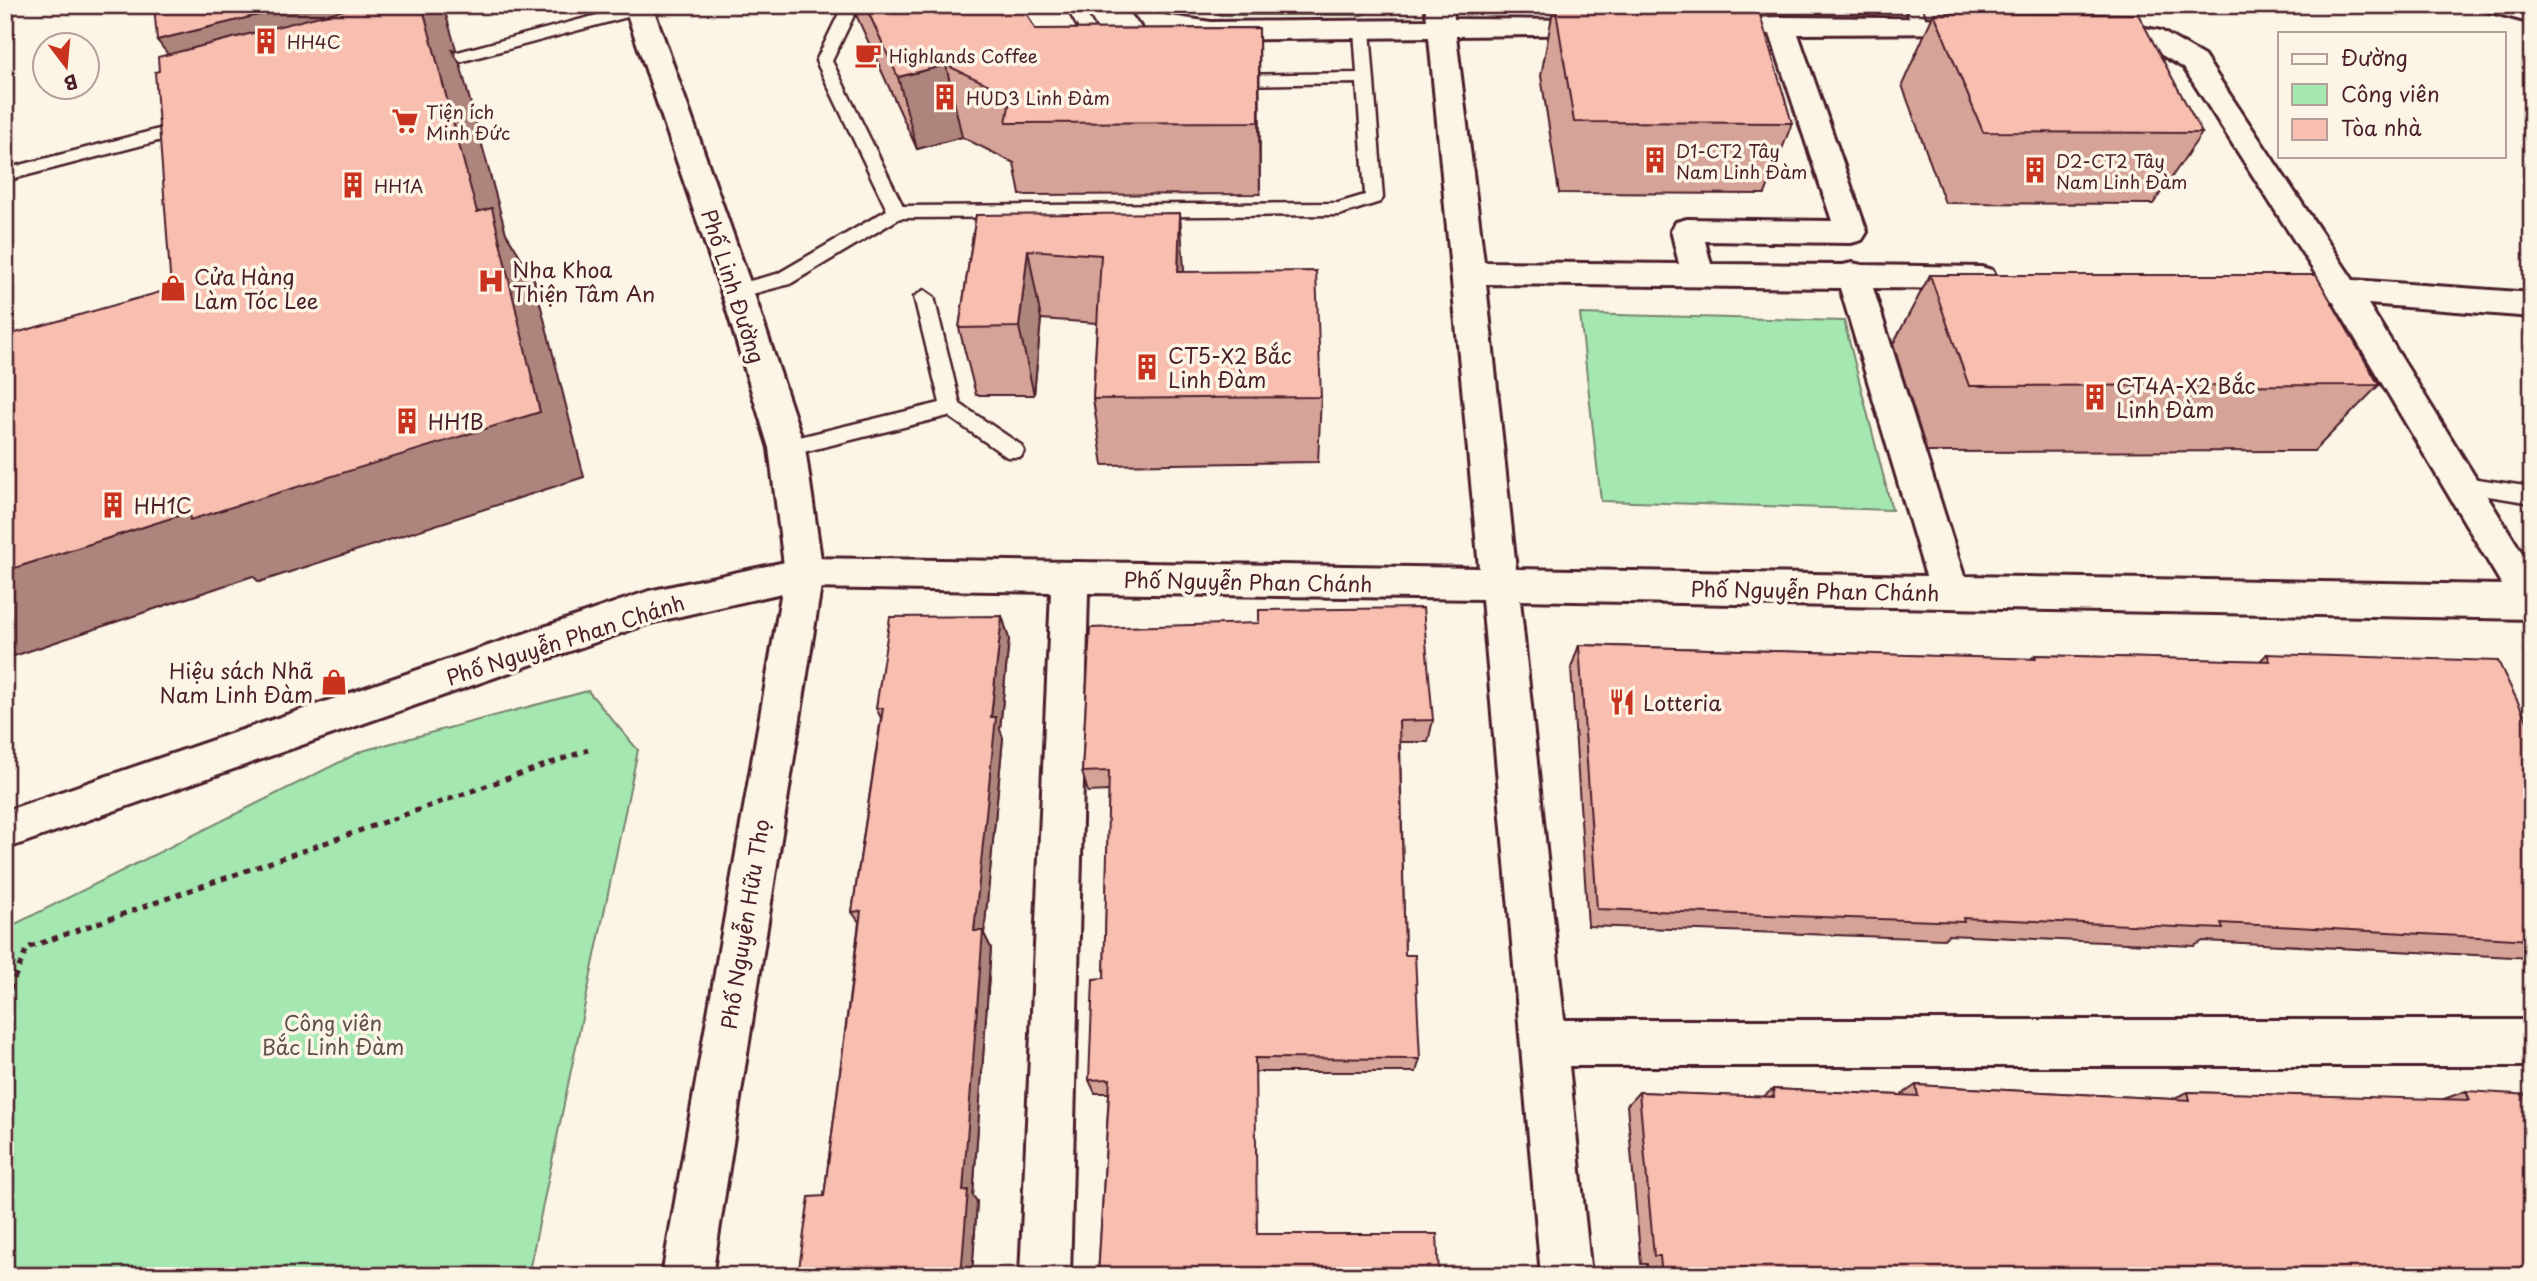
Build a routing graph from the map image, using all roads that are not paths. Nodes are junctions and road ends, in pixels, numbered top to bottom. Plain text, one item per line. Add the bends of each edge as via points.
1 (851, 5) edge
2 (1073, 5) edge
3 (1141, 5) edge
4 (2497, 5) edge
5 (645, 7) edge
6 (1916, 15) edge
7 (2532, 15) edge
8 (1686, 16) edge
9 (1441, 17) edge
10 (1992, 18) edge
11 (1781, 25) junction
12 (2075, 25) edge
13 (1634, 26) edge
14 (1362, 30) junction
15 (408, 71) edge
16 (1111, 71) edge
17 (1366, 78) junction
18 (1214, 80) edge
19 (201, 124) edge
20 (5, 175) edge
21 (897, 212) junction
22 (1469, 272) junction
23 (1697, 274) junction
24 (1852, 274) junction
25 (2012, 279) edge
26 (2301, 289) edge
27 (2343, 290) junction
28 (737, 291) junction
29 (924, 297) dead end
30 (2532, 305) edge
31 (951, 408) junction
32 (787, 448) junction
33 (1014, 451) dead end
34 (2464, 485) junction
35 (2532, 495) edge
36 (804, 573) junction
37 (1070, 578) junction
38 (1500, 585) junction
39 (1950, 592) junction
40 (2531, 601) edge
41 (5, 830) edge
42 (1542, 1043) junction
43 (2532, 1043) edge
44 (687, 1276) edge
45 (1045, 1276) edge
46 (1566, 1276) edge

1 - 21 lane via 824,61
2 - 16 lane
3 - 14 street via 1155,22 1211,31
4 - 7 street
5 - 15 lane
5 - 28 street, Phố Linh Đường
6 - 10 street
6 - 11 street
8 - 11 street via 1690,26
9 - 13 street
9 - 14 street
9 - 22 street
11 - 23 street via 1852,232 1687,230
12 - 27 street via 2151,37 2194,62
14 - 17 lane
17 - 18 lane
17 - 21 lane via 1374,198 1339,209
19 - 20 lane
21 - 28 lane via 783,279
22 - 23 street
22 - 38 street
23 - 24 street
24 - 25 street
24 - 39 street
26 - 27 street
27 - 30 street
27 - 34 street
28 - 32 street, Phố Linh Đường
29 - 31 lane
31 - 32 lane
31 - 33 lane
32 - 36 street, Phố Linh Đường
34 - 35 lane
34 - 40 street
36 - 37 street, Phố Nguyễn Phan Chánh
36 - 41 street, Phố Nguyễn Phan Chánh via 649,607
36 - 44 street, Phố Nguyễn Hữu Thọ
37 - 38 street, Phố Nguyễn Phan Chánh
37 - 45 street
38 - 39 street, Phố Nguyễn Phan Chánh
38 - 42 street
39 - 40 street, Phố Nguyễn Phan Chánh
42 - 43 street
42 - 46 street

